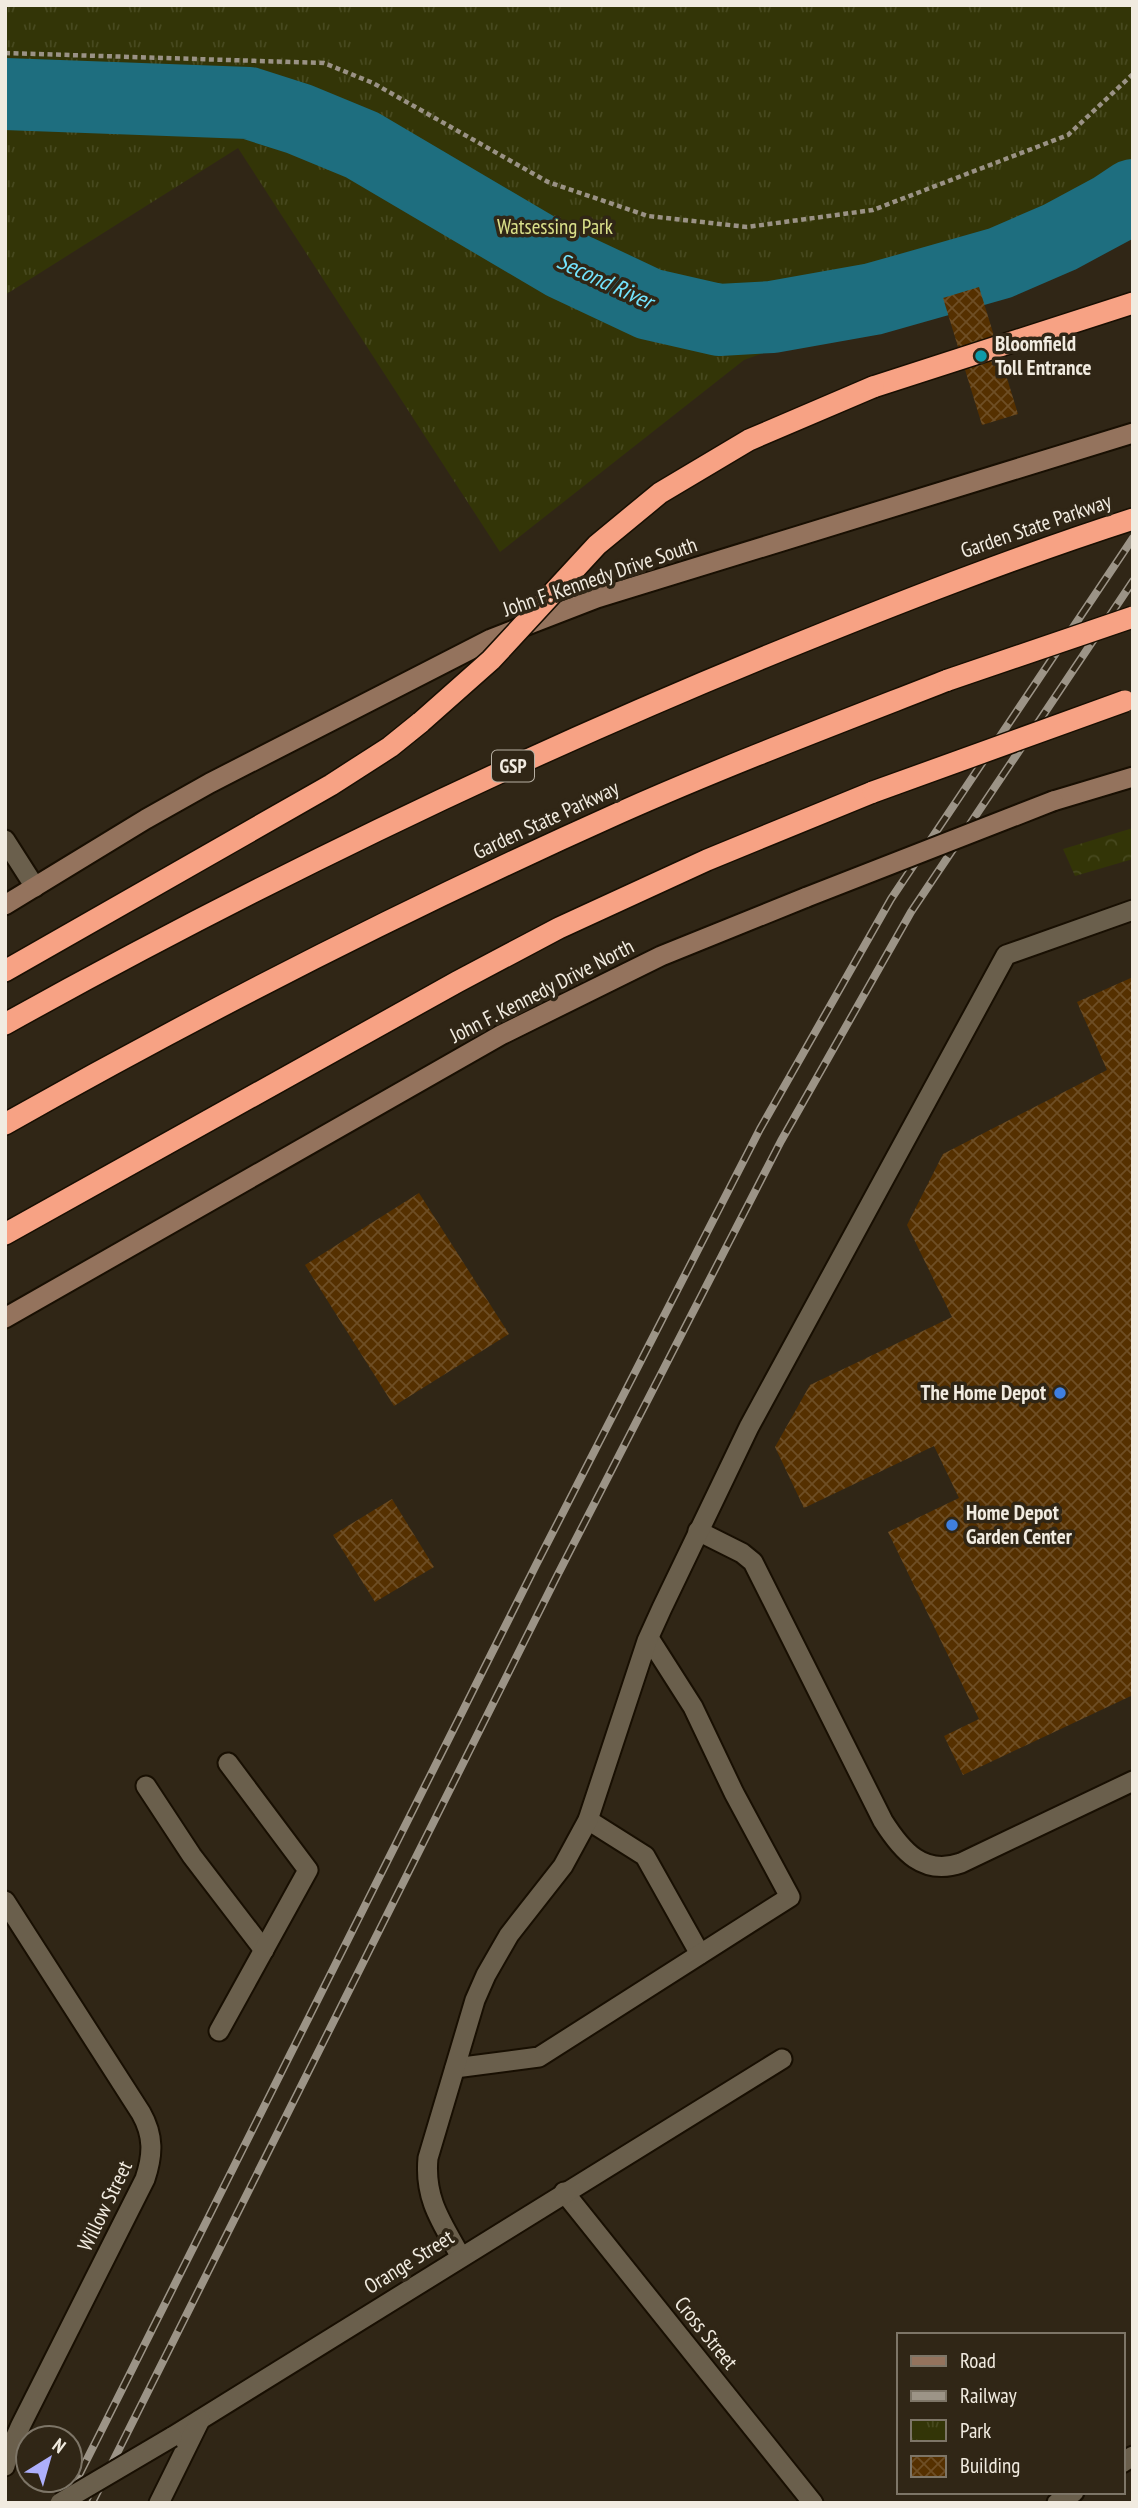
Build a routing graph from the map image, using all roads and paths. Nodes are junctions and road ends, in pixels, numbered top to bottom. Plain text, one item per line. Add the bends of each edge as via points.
1 (5, 53) edge
2 (1133, 74) edge
3 (1133, 303) edge
4 (1128, 434) edge
5 (1133, 519) edge
6 (1133, 617) edge
7 (1129, 700) edge
8 (1133, 777) edge
9 (5, 840) edge
10 (35, 887) junction
11 (5, 905) edge
12 (1133, 910) edge
13 (5, 971) edge
14 (5, 1024) edge
15 (5, 1124) edge
16 (5, 1234) edge
17 (5, 1318) edge
18 (698, 1531) junction
19 (649, 1638) junction
20 (228, 1763) dead end
21 (1133, 1781) edge
22 (146, 1786) dead end
23 (588, 1820) junction
24 (5, 1901) edge
25 (264, 1950) junction
26 (700, 1954) junction
27 (219, 2031) dead end
28 (782, 2059) dead end
29 (455, 2068) junction
30 (564, 2192) junction
31 (461, 2257) junction
32 (200, 2420) junction
33 (5, 2466) edge
34 (60, 2503) edge
35 (159, 2503) edge
36 (813, 2503) edge

1 - 2 path via 324,63 373,83 548,182 648,216 747,228 873,210 1068,135
3 - 13 highway, bridge via 873,387 749,440 697,470 660,493 597,545 470,682 390,747
4 - 10 main road, John F. Kennedy Drive South via 525,624 210,783
5 - 14 highway, Garden State Parkway / GSP via 908,598 655,701 250,894
6 - 15 highway, Garden State Parkway, bridge via 948,680 622,812 237,997
7 - 16 highway, bridge via 873,793 707,860 547,934
8 - 17 main road, John F. Kennedy Drive North, bridge via 1053,801 661,956 501,1035
9 - 10 street
10 - 11 main road, John F. Kennedy Drive South
12 - 18 street via 1006,955 749,1427
18 - 19 street
18 - 21 street via 753,1562 883,1821 895,1840 920,1862 946,1868 961,1863
19 - 23 street
19 - 26 street via 693,1707 790,1897
20 - 25 street via 308,1870
22 - 25 street via 192,1856
23 - 26 street via 645,1856
23 - 29 street via 563,1867 496,1954 475,2000
24 - 33 street, Willow Street via 149,2127 152,2160
25 - 27 street
26 - 29 street via 539,2057
28 - 30 street, Orange Street
29 - 31 street via 426,2176 437,2214
30 - 31 street, Orange Street
30 - 36 street, Cross Street
31 - 32 street, Orange Street
32 - 34 street, Orange Street, bridge
32 - 35 street

